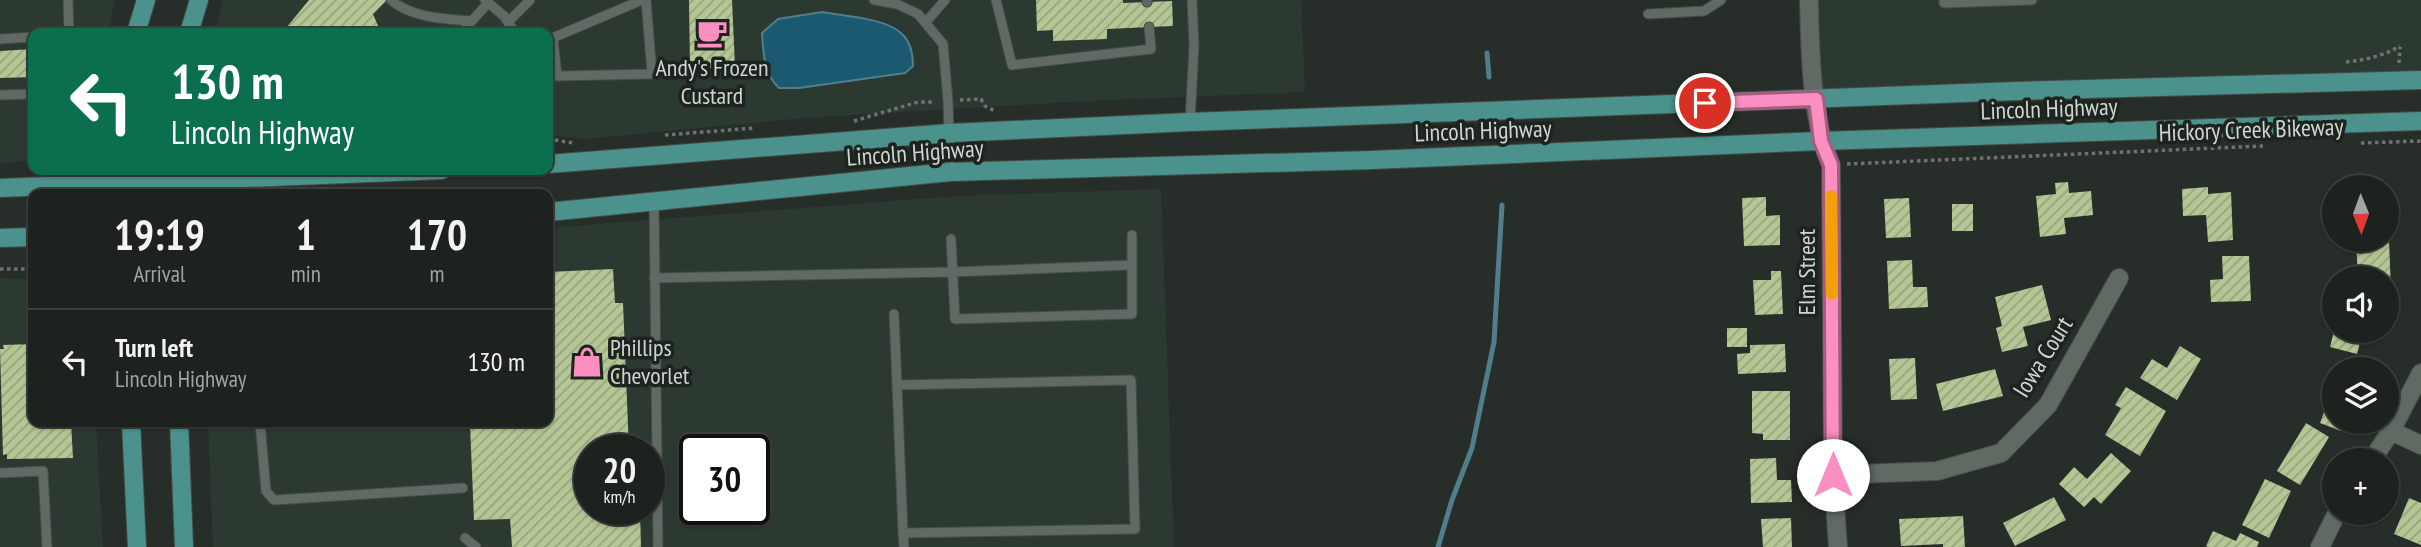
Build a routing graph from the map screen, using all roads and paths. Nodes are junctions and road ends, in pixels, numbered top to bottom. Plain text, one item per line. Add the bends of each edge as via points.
1 (68, 0) edge
2 (146, 0) edge
3 (199, 0) edge
4 (391, 0) edge
5 (530, 0) edge
6 (644, 0) edge
7 (874, 0) edge
8 (946, 0) edge
9 (996, 0) edge
10 (1192, 0) edge
11 (1721, 0) edge
12 (1809, 0) edge
13 (1944, 0) edge
14 (2032, 0) edge
15 (486, 1) edge
16 (1648, 14) dead end
17 (472, 21) junction
18 (508, 22) junction
19 (926, 22) junction
20 (1149, 27) dead end
21 (69, 28) edge
22 (138, 28) edge
23 (191, 28) edge
24 (466, 28) edge
25 (511, 28) edge
26 (28, 37) edge
27 (553, 38) edge
28 (0, 39) edge
29 (553, 53) edge
30 (2421, 80) edge
31 (28, 94) edge
32 (0, 95) edge
33 (1816, 99) junction
34 (2421, 121) edge
35 (1190, 122) junction
36 (950, 133) junction
37 (1821, 141) junction
38 (2421, 141) edge
39 (2353, 143) dead end
40 (2270, 146) dead end
41 (553, 164) edge
42 (1831, 165) junction
43 (950, 173) junction
44 (319, 175) edge
45 (172, 181) edge
46 (119, 182) edge
47 (0, 188) edge
48 (654, 200) junction
49 (553, 211) edge
50 (1132, 235) dead end
51 (28, 237) edge
52 (0, 238) edge
53 (951, 239) dead end
54 (1132, 265) junction
55 (0, 269) edge
56 (28, 269) edge
57 (953, 272) junction
58 (654, 278) junction
59 (2119, 278) dead end
60 (894, 314) dead end
61 (2421, 373) edge
62 (897, 386) junction
63 (2399, 416) edge
64 (131, 427) edge
65 (179, 427) edge
66 (260, 427) edge
67 (2397, 434) edge
68 (2421, 445) edge
69 (0, 473) edge
70 (1833, 475) junction
71 (463, 488) dead end
72 (2331, 525) edge
73 (903, 533) junction
74 (465, 538) dead end
75 (47, 547) edge
76 (137, 547) edge
77 (184, 547) edge
78 (476, 547) edge
79 (658, 547) edge
80 (904, 547) edge
81 (1838, 547) edge
82 (2320, 547) edge

1 - 21 lane
2 - 22 main road
3 - 23 main road
4 - 17 lane via 438,19
5 - 18 lane
6 - 27 lane
6 - 29 lane via 652,74 558,76
7 - 19 lane via 897,4
8 - 19 lane
9 - 20 lane via 1012,65 1151,49
10 - 35 lane
11 - 16 lane via 1704,11
12 - 33 street, Elm Street
13 - 14 lane
15 - 17 lane
15 - 18 lane
17 - 24 lane
18 - 25 lane
19 - 36 lane via 943,44
26 - 28 lane
30 - 33 main road, Lincoln Highway
31 - 32 lane
33 - 35 main road, Lincoln Highway
33 - 37 street, Elm Street
34 - 37 main road, Lincoln Highway
35 - 36 main road, Lincoln Highway
36 - 41 main road, Lincoln Highway
36 - 43 lane
37 - 42 street, Elm Street
37 - 43 main road, Lincoln Highway
38 - 39 path, Hickory Creek Bikeway
40 - 42 path, Hickory Creek Bikeway
42 - 70 street, Elm Street
43 - 48 main road, Lincoln Highway
44 - 45 main road
45 - 46 main road
46 - 47 main road
48 - 49 main road, Lincoln Highway
48 - 58 lane
50 - 54 lane
51 - 52 main road
53 - 57 lane
54 - 57 lane
54 - 57 lane via 1132,314 954,319
55 - 56 path
57 - 58 lane
58 - 79 lane
59 - 70 street, Iowa Court via 2048,405 2001,453 1937,471
60 - 62 lane
61 - 63 street
62 - 73 lane
62 - 73 lane via 1131,380 1135,528
64 - 76 main road
65 - 77 main road
66 - 71 lane via 266,491 274,499
67 - 68 street
69 - 75 lane via 43,471
70 - 81 street, Elm Street
72 - 82 street
73 - 80 lane
74 - 78 lane

